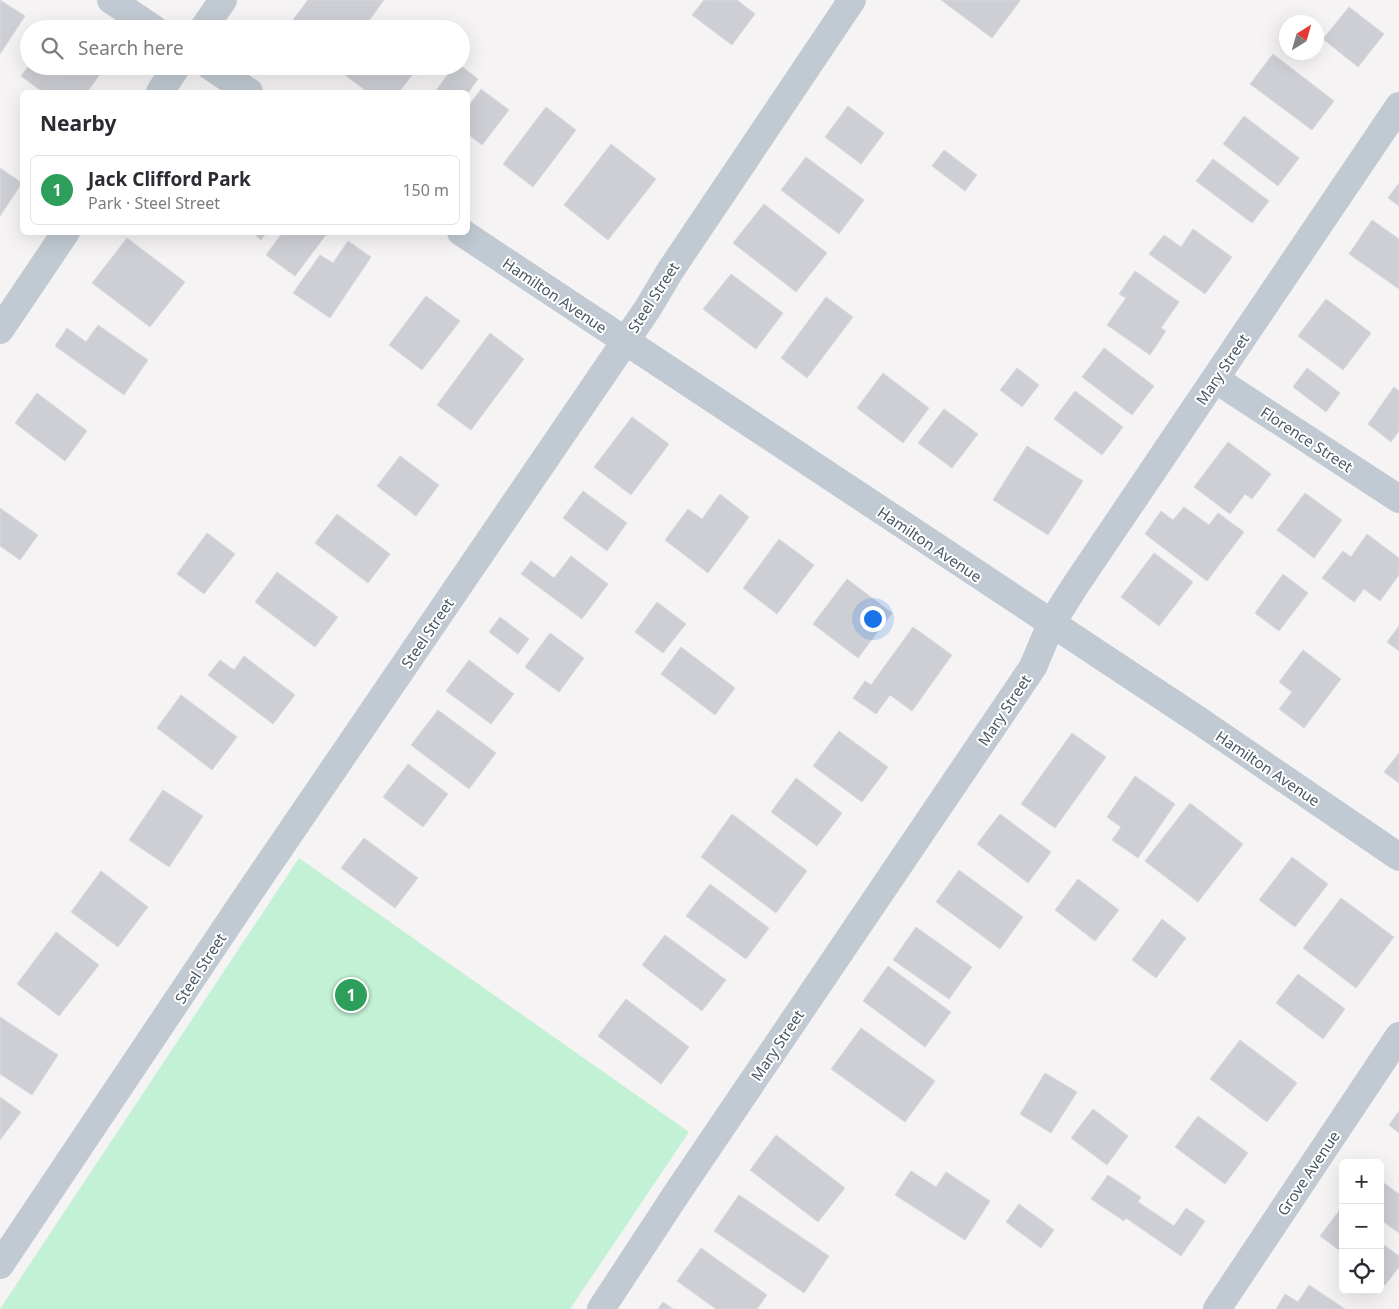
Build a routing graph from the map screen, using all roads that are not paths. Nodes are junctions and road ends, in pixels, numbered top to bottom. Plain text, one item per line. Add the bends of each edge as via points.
1 (111, 0) edge
2 (223, 0) edge
3 (852, 0) edge
4 (141, 20) edge
5 (209, 20) edge
6 (172, 75) edge
7 (224, 75) edge
8 (161, 90) edge
9 (246, 90) edge
10 (1399, 106) edge
11 (64, 235) edge
12 (466, 235) edge
13 (0, 330) edge
14 (625, 341) junction
15 (1215, 379) junction
16 (1399, 500) edge
17 (1051, 624) junction
18 (1399, 857) edge
19 (1399, 1036) edge
20 (0, 1265) edge
21 (601, 1309) edge
22 (1217, 1309) edge

1 - 4 street
2 - 5 street
3 - 14 street, Steel Street
6 - 8 street
7 - 9 street
10 - 15 street, Mary Street
11 - 13 street
12 - 14 street, Hamilton Avenue
14 - 17 street, Hamilton Avenue
14 - 20 street, Steel Street via 245,898
15 - 16 street, Florence Street
15 - 17 street, Mary Street
17 - 18 street, Hamilton Avenue
17 - 21 street, Mary Street via 1033,667 678,1190
19 - 22 street, Grove Avenue

